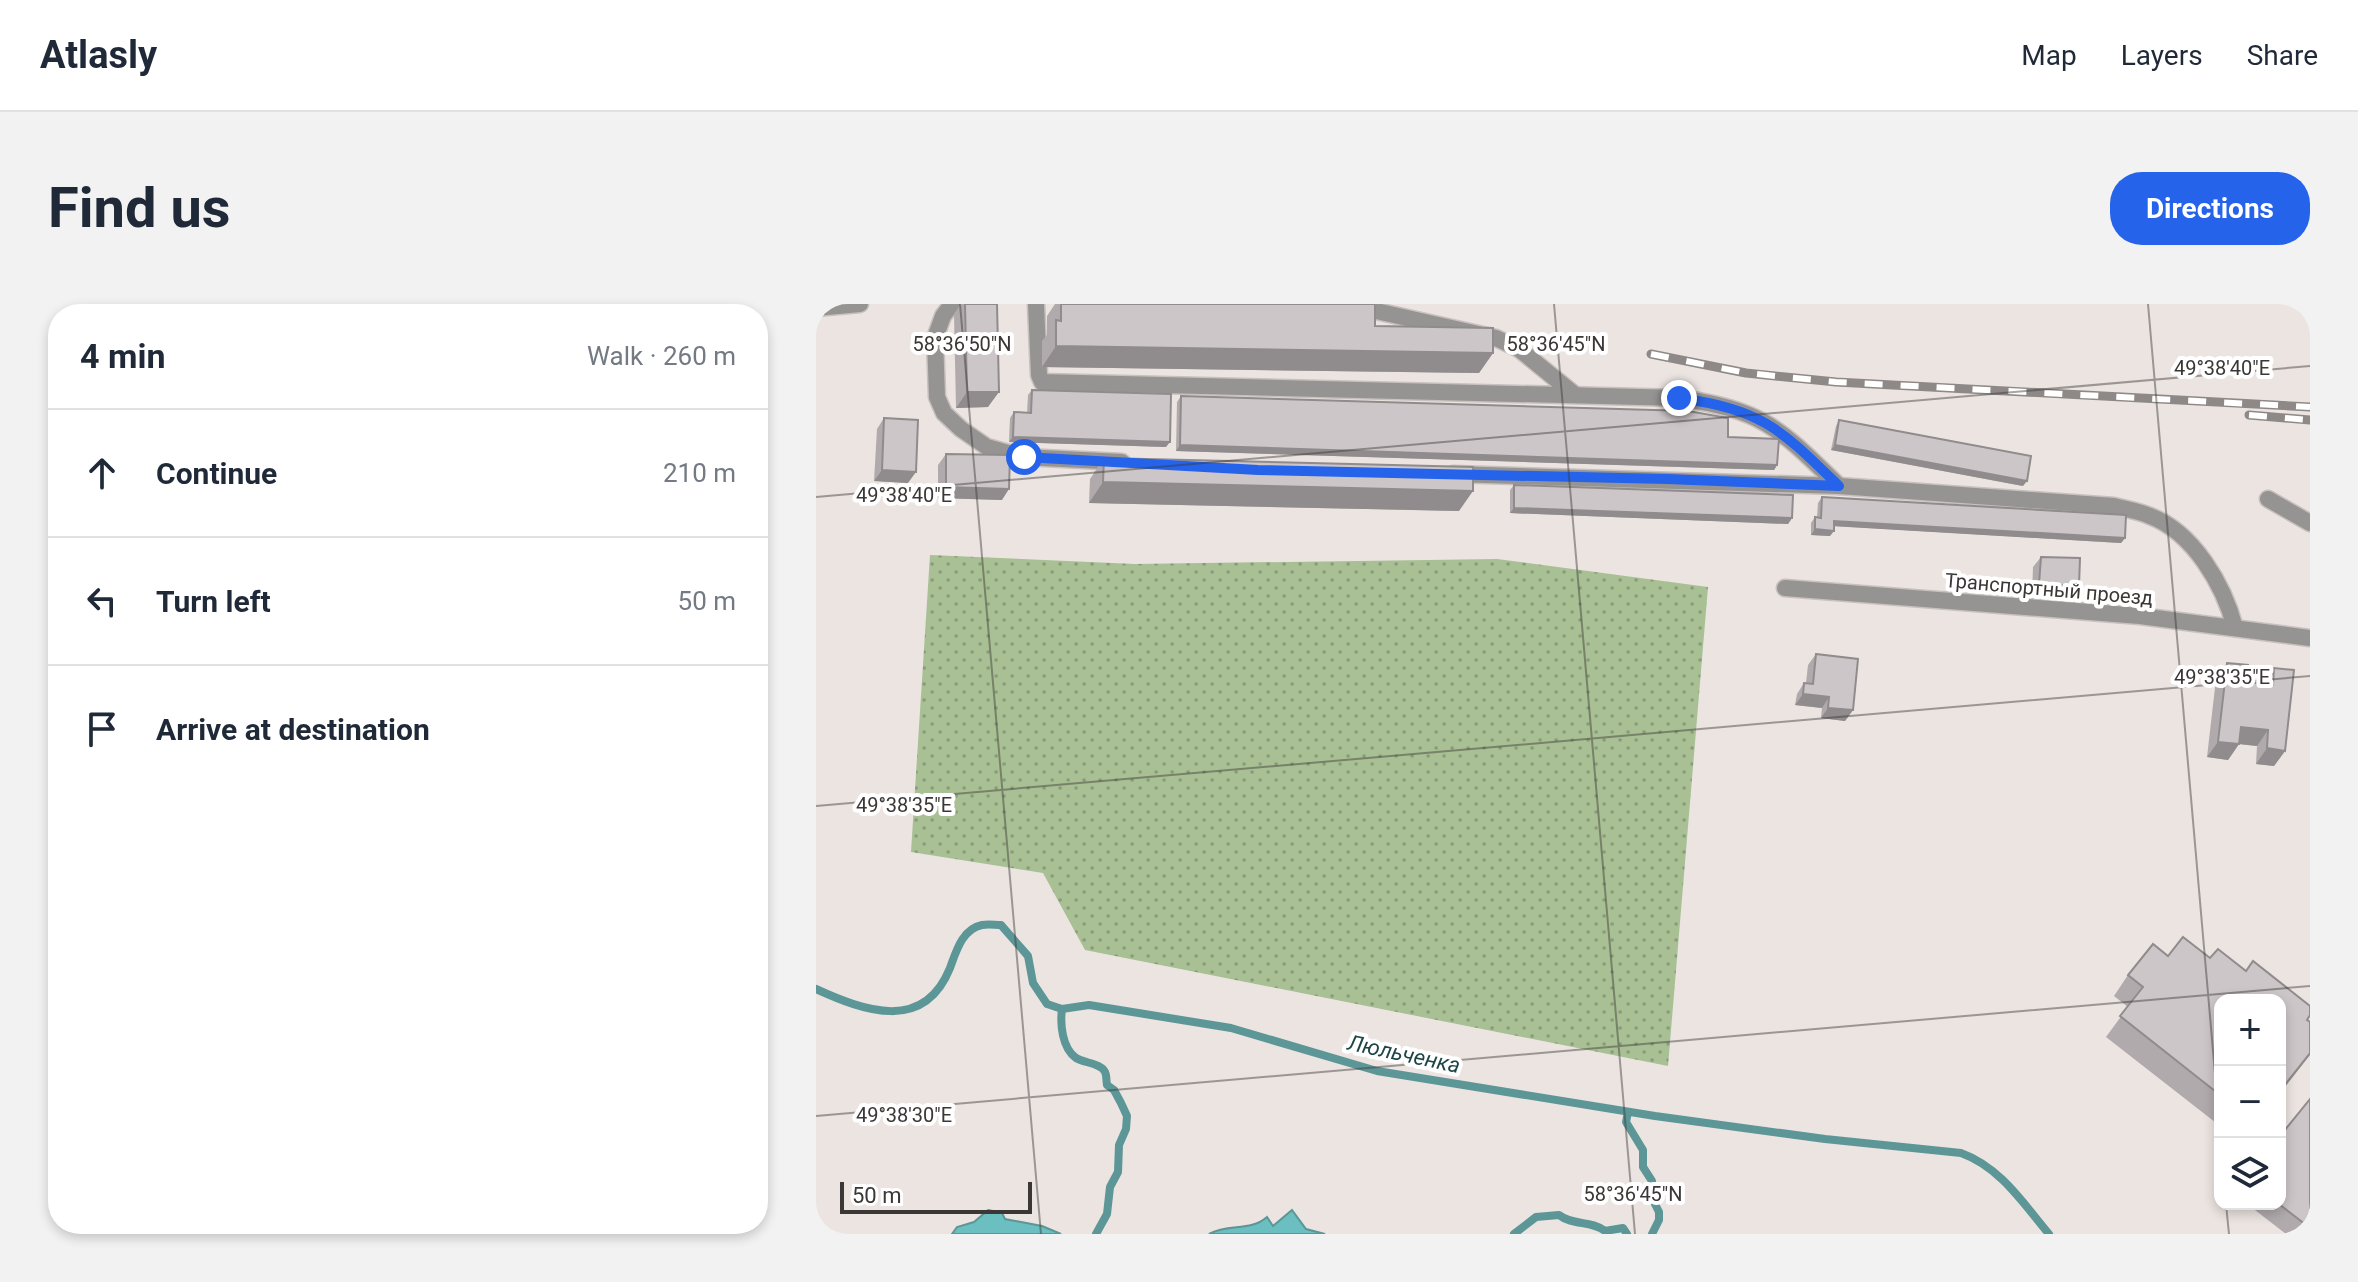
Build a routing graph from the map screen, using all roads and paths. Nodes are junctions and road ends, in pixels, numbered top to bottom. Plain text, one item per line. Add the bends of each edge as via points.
1 (860, 304) edge
2 (952, 304) edge
3 (1036, 304) edge
4 (1338, 306) edge
5 (816, 308) edge
6 (1574, 394) junction
7 (1133, 463) edge
8 (1431, 474) edge
9 (1839, 486) junction
10 (2268, 499) dead end
11 (2310, 523) edge
12 (1785, 588) dead end
13 (2235, 628) junction
14 (2310, 638) edge

1 - 5 street
2 - 7 street via 935,338 937,397 961,429 987,447 1024,457
3 - 6 street via 1039,375 1051,384
4 - 6 street via 1496,338 1519,349
6 - 9 street via 1679,398 1736,408 1787,436
8 - 9 street
9 - 13 street via 2114,506 2152,516 2176,530 2209,569
10 - 11 street
12 - 13 street, Транспортный проезд
13 - 14 street, Транспортный проезд

